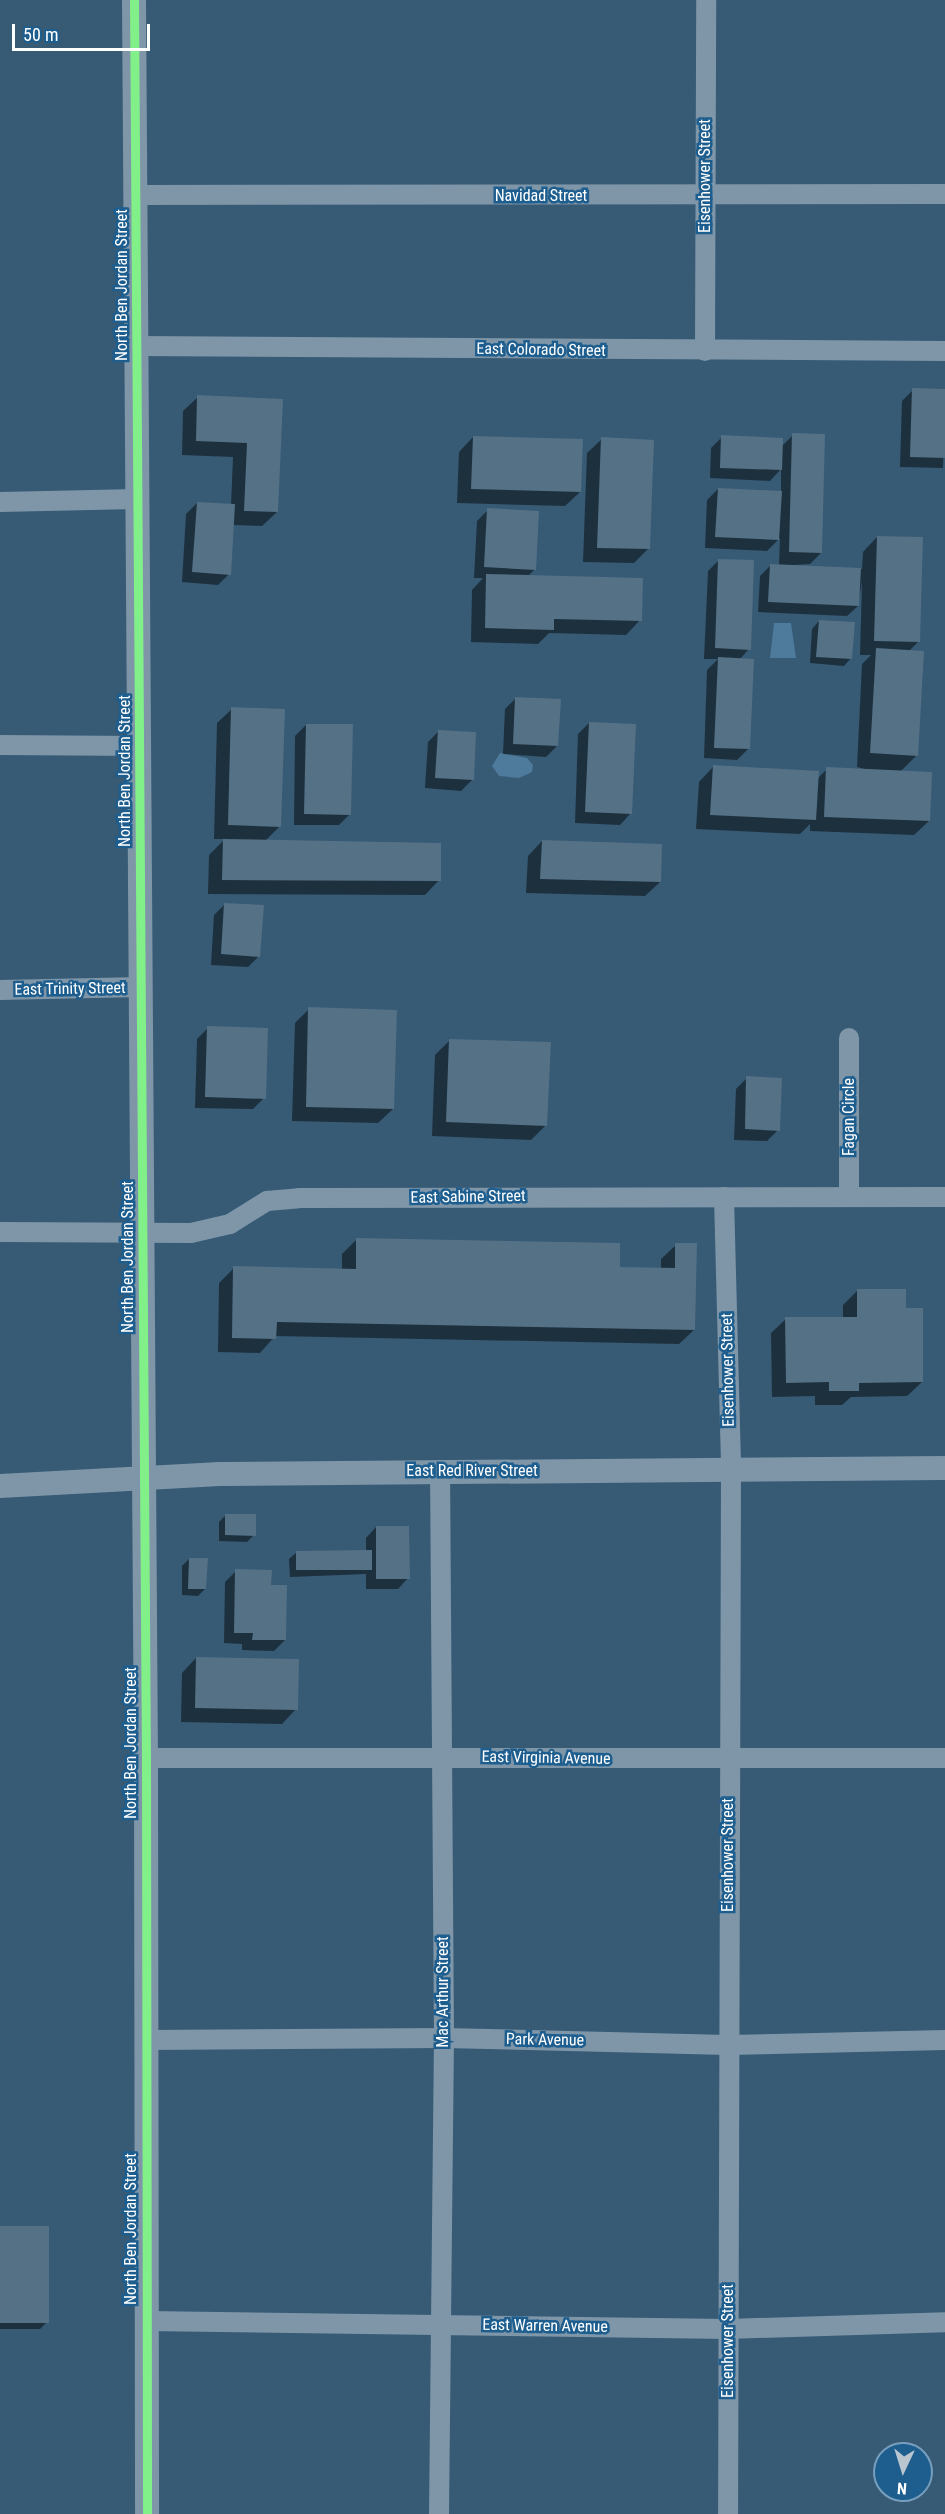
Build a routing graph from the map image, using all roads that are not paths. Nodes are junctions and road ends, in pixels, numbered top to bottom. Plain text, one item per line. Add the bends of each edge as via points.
1 (134, 0) edge
2 (706, 0) edge
3 (945, 194) edge
4 (137, 195) junction
5 (705, 196) junction
6 (137, 346) junction
7 (705, 351) junction
8 (945, 351) edge
9 (137, 499) junction
10 (0, 502) edge
11 (0, 745) edge
12 (140, 746) junction
13 (141, 987) junction
14 (0, 990) edge
15 (849, 1038) dead end
16 (724, 1197) junction
17 (849, 1197) junction
18 (945, 1197) edge
19 (0, 1232) edge
20 (143, 1232) junction
21 (945, 1468) edge
22 (440, 1470) junction
23 (730, 1470) junction
24 (144, 1480) junction
25 (0, 1486) edge
26 (441, 1757) junction
27 (146, 1758) junction
28 (945, 1758) edge
29 (728, 1760) junction
30 (444, 2038) junction
31 (145, 2040) junction
32 (945, 2040) edge
33 (728, 2045) junction
34 (146, 2321) junction
35 (945, 2322) edge
36 (441, 2325) junction
37 (728, 2329) junction
38 (147, 2514) edge
39 (439, 2514) edge
40 (728, 2514) edge

1 - 4 street, North Ben Jordan Street
2 - 5 street, Eisenhower Street
3 - 5 street, Navidad Street
4 - 5 street, Navidad Street
4 - 6 street, North Ben Jordan Street
5 - 7 street, Eisenhower Street
6 - 7 street, East Colorado Street
6 - 9 street, North Ben Jordan Street
7 - 8 street, East Colorado Street
9 - 10 street
9 - 12 street, North Ben Jordan Street
11 - 12 street
12 - 13 street, North Ben Jordan Street
13 - 14 street, East Trinity Street
13 - 20 street, North Ben Jordan Street
15 - 17 street, Fagan Circle
16 - 17 street, East Sabine Street
16 - 20 street, East Sabine Street via 300,1198 267,1201 213,1231
16 - 23 street, Eisenhower Street
17 - 18 street, East Sabine Street
19 - 20 street, East Sabine Street
20 - 24 street, North Ben Jordan Street
21 - 23 street, East Red River Street
22 - 23 street, East Red River Street
22 - 24 street, East Red River Street via 220,1474
22 - 26 street, Mac Arthur Street
23 - 29 street, Eisenhower Street
24 - 25 street, East Red River Street
24 - 27 street, North Ben Jordan Street
26 - 27 street, East Virginia Avenue
26 - 29 street, East Virginia Avenue
26 - 30 street, Mac Arthur Street
27 - 31 street, North Ben Jordan Street
28 - 29 street, East Virginia Avenue
29 - 33 street, Eisenhower Street
30 - 31 street, Park Avenue
30 - 33 street, Park Avenue
30 - 36 street, Mac Arthur Street
31 - 34 street, North Ben Jordan Street
32 - 33 street, Park Avenue
33 - 37 street, Eisenhower Street
34 - 36 street, East Warren Avenue
34 - 38 street, North Ben Jordan Street
35 - 37 street, East Warren Avenue
36 - 37 street, East Warren Avenue
36 - 39 street, Mac Arthur Street
37 - 40 street, Eisenhower Street

